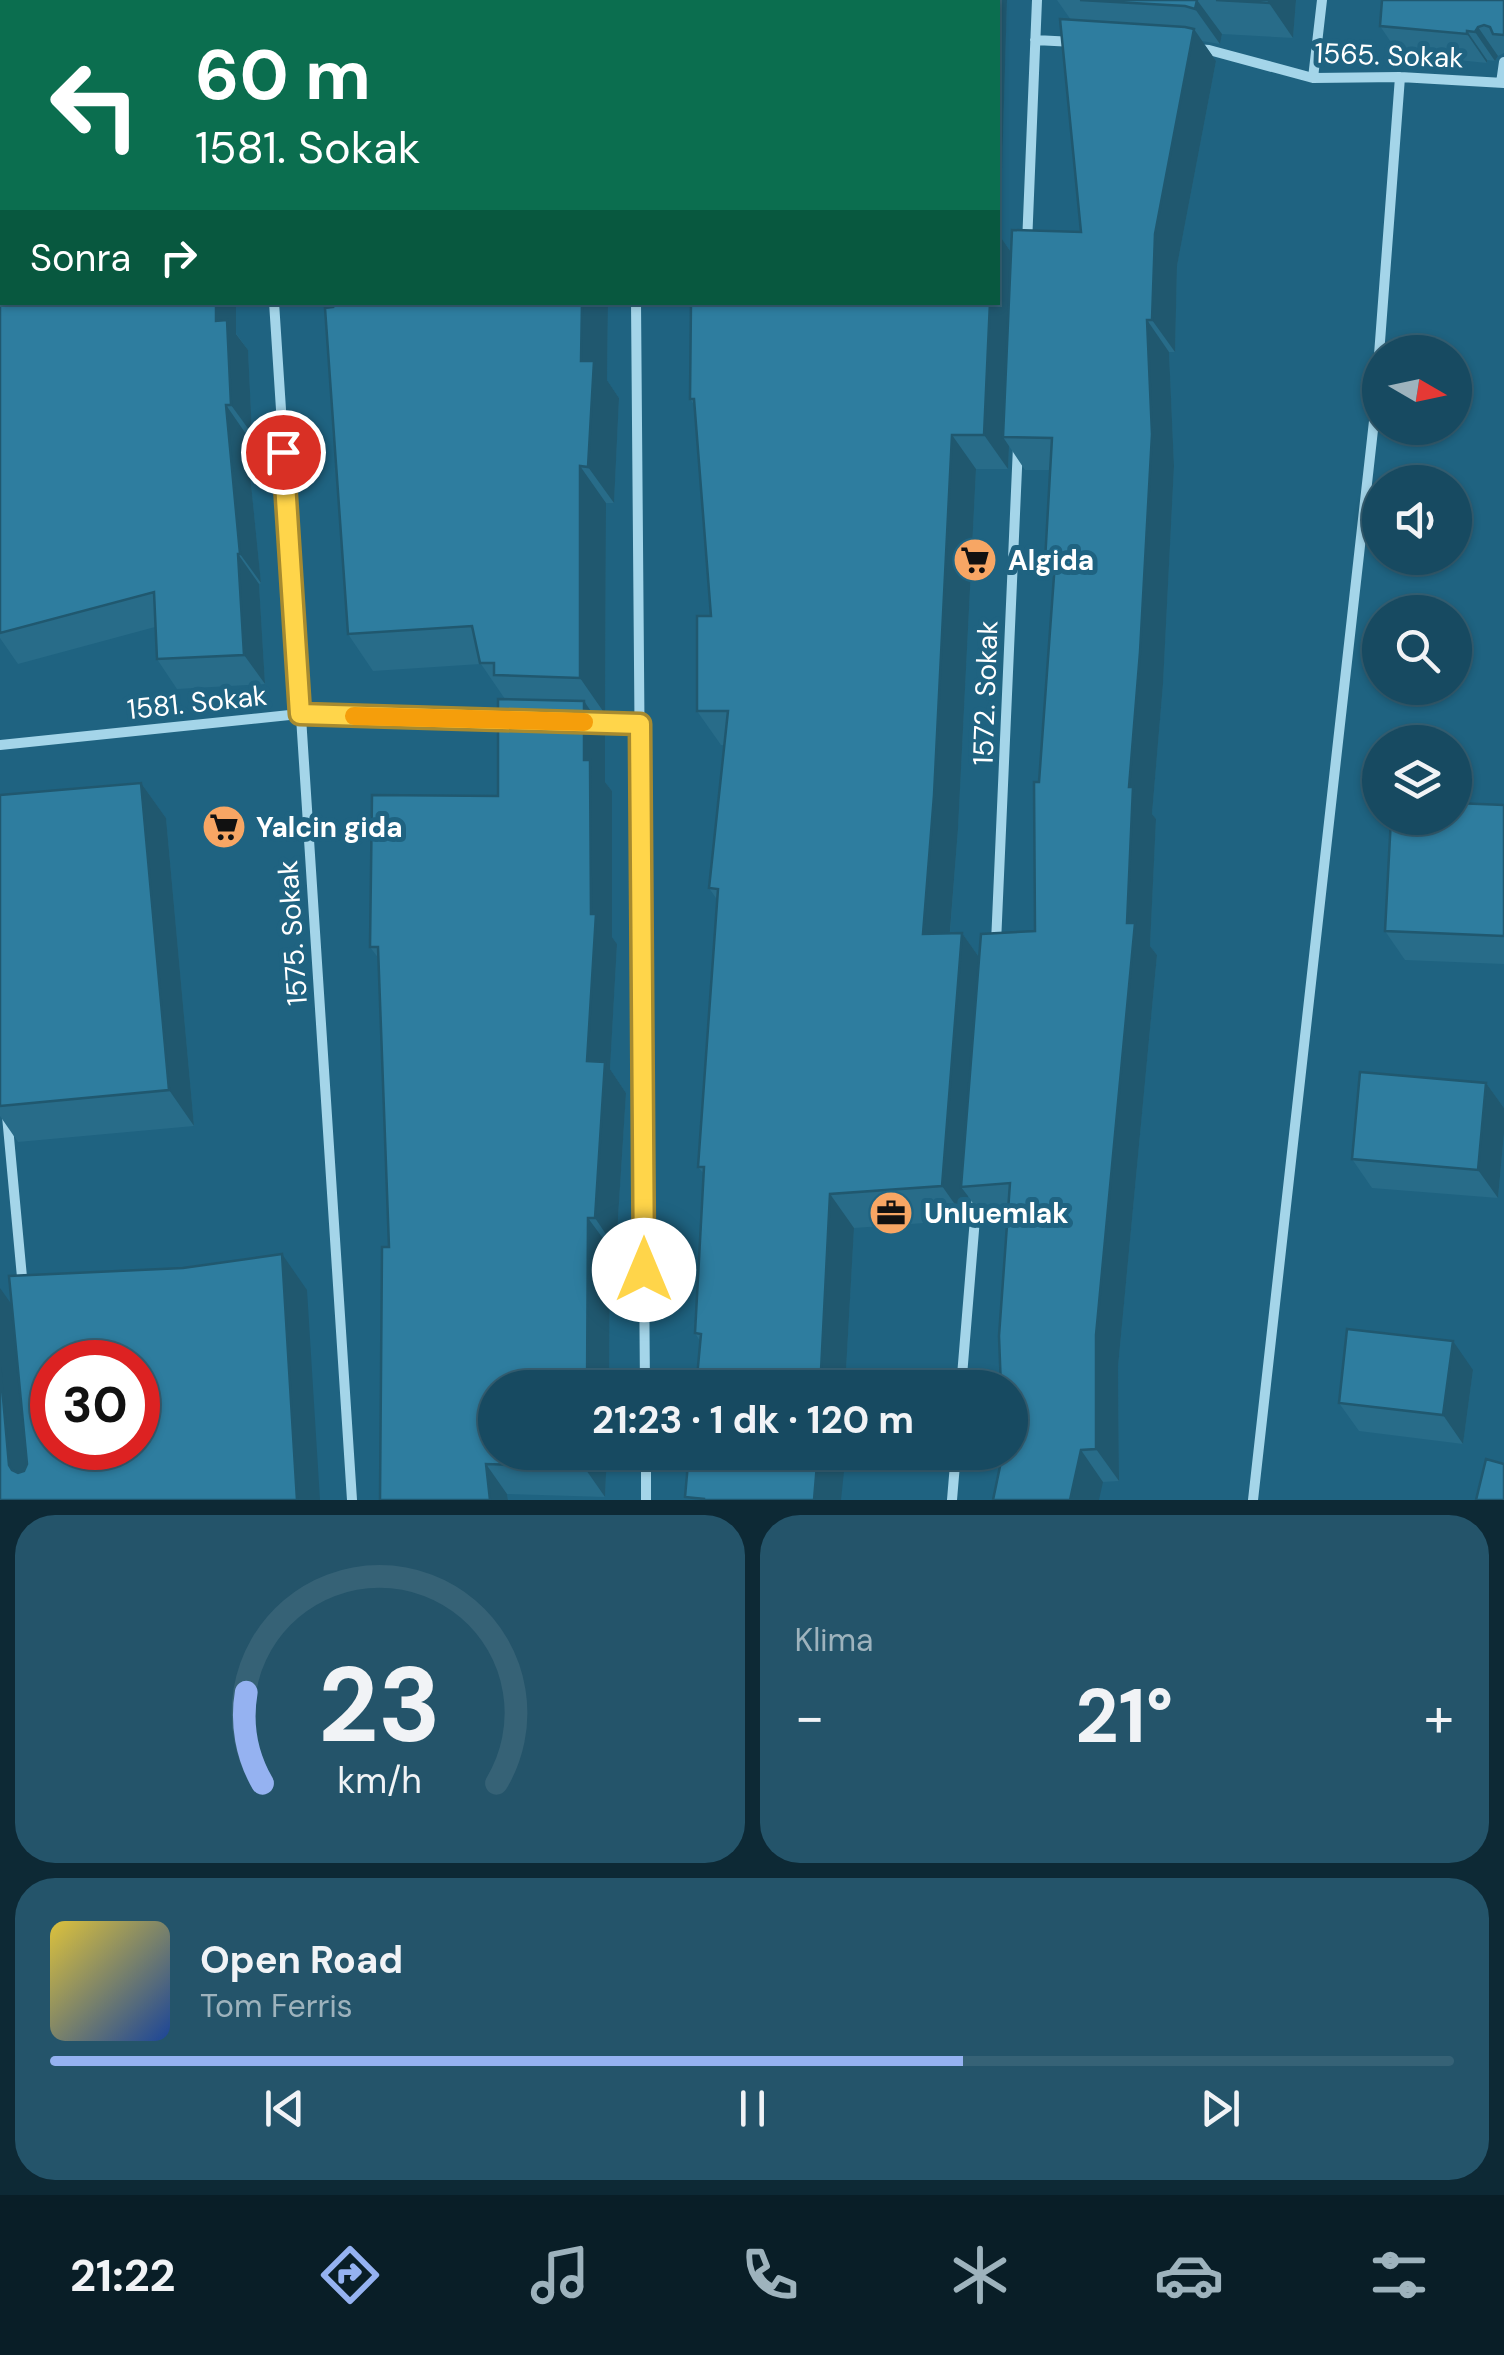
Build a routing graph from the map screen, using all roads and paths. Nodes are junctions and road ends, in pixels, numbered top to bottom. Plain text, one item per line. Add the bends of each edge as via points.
1 (1037, 0) edge
2 (1322, 0) edge
3 (1036, 40) junction
4 (1094, 44) edge
5 (1190, 49) edge
6 (1504, 62) edge
7 (1400, 76) junction
8 (1314, 78) junction
9 (1503, 83) edge
10 (1026, 257) edge
11 (274, 305) edge
12 (636, 305) edge
13 (1018, 434) edge
14 (300, 714) junction
15 (526, 721) edge
16 (583, 722) edge
17 (640, 724) junction
18 (0, 745) edge
19 (996, 946) edge
20 (5, 1098) edge
21 (978, 1177) edge
22 (25, 1308) edge
23 (645, 1370) edge
24 (962, 1370) edge
25 (646, 1470) edge
26 (954, 1470) edge
27 (352, 1500) edge
28 (646, 1500) edge
29 (952, 1500) edge
30 (1253, 1500) edge

1 - 3 street
2 - 8 street
3 - 4 street
3 - 10 street
5 - 8 street, 1565. Sokak
6 - 9 street
7 - 8 street, 1565. Sokak
7 - 9 street, 1565. Sokak
7 - 30 street via 1374,421
11 - 14 street, 1575. Sokak
12 - 17 street
13 - 19 street, 1572. Sokak
14 - 15 street, 1581. Sokak
14 - 18 street, 1581. Sokak
14 - 27 street, 1575. Sokak
16 - 17 street
17 - 23 street
20 - 22 street
21 - 24 street
25 - 28 street
26 - 29 street

